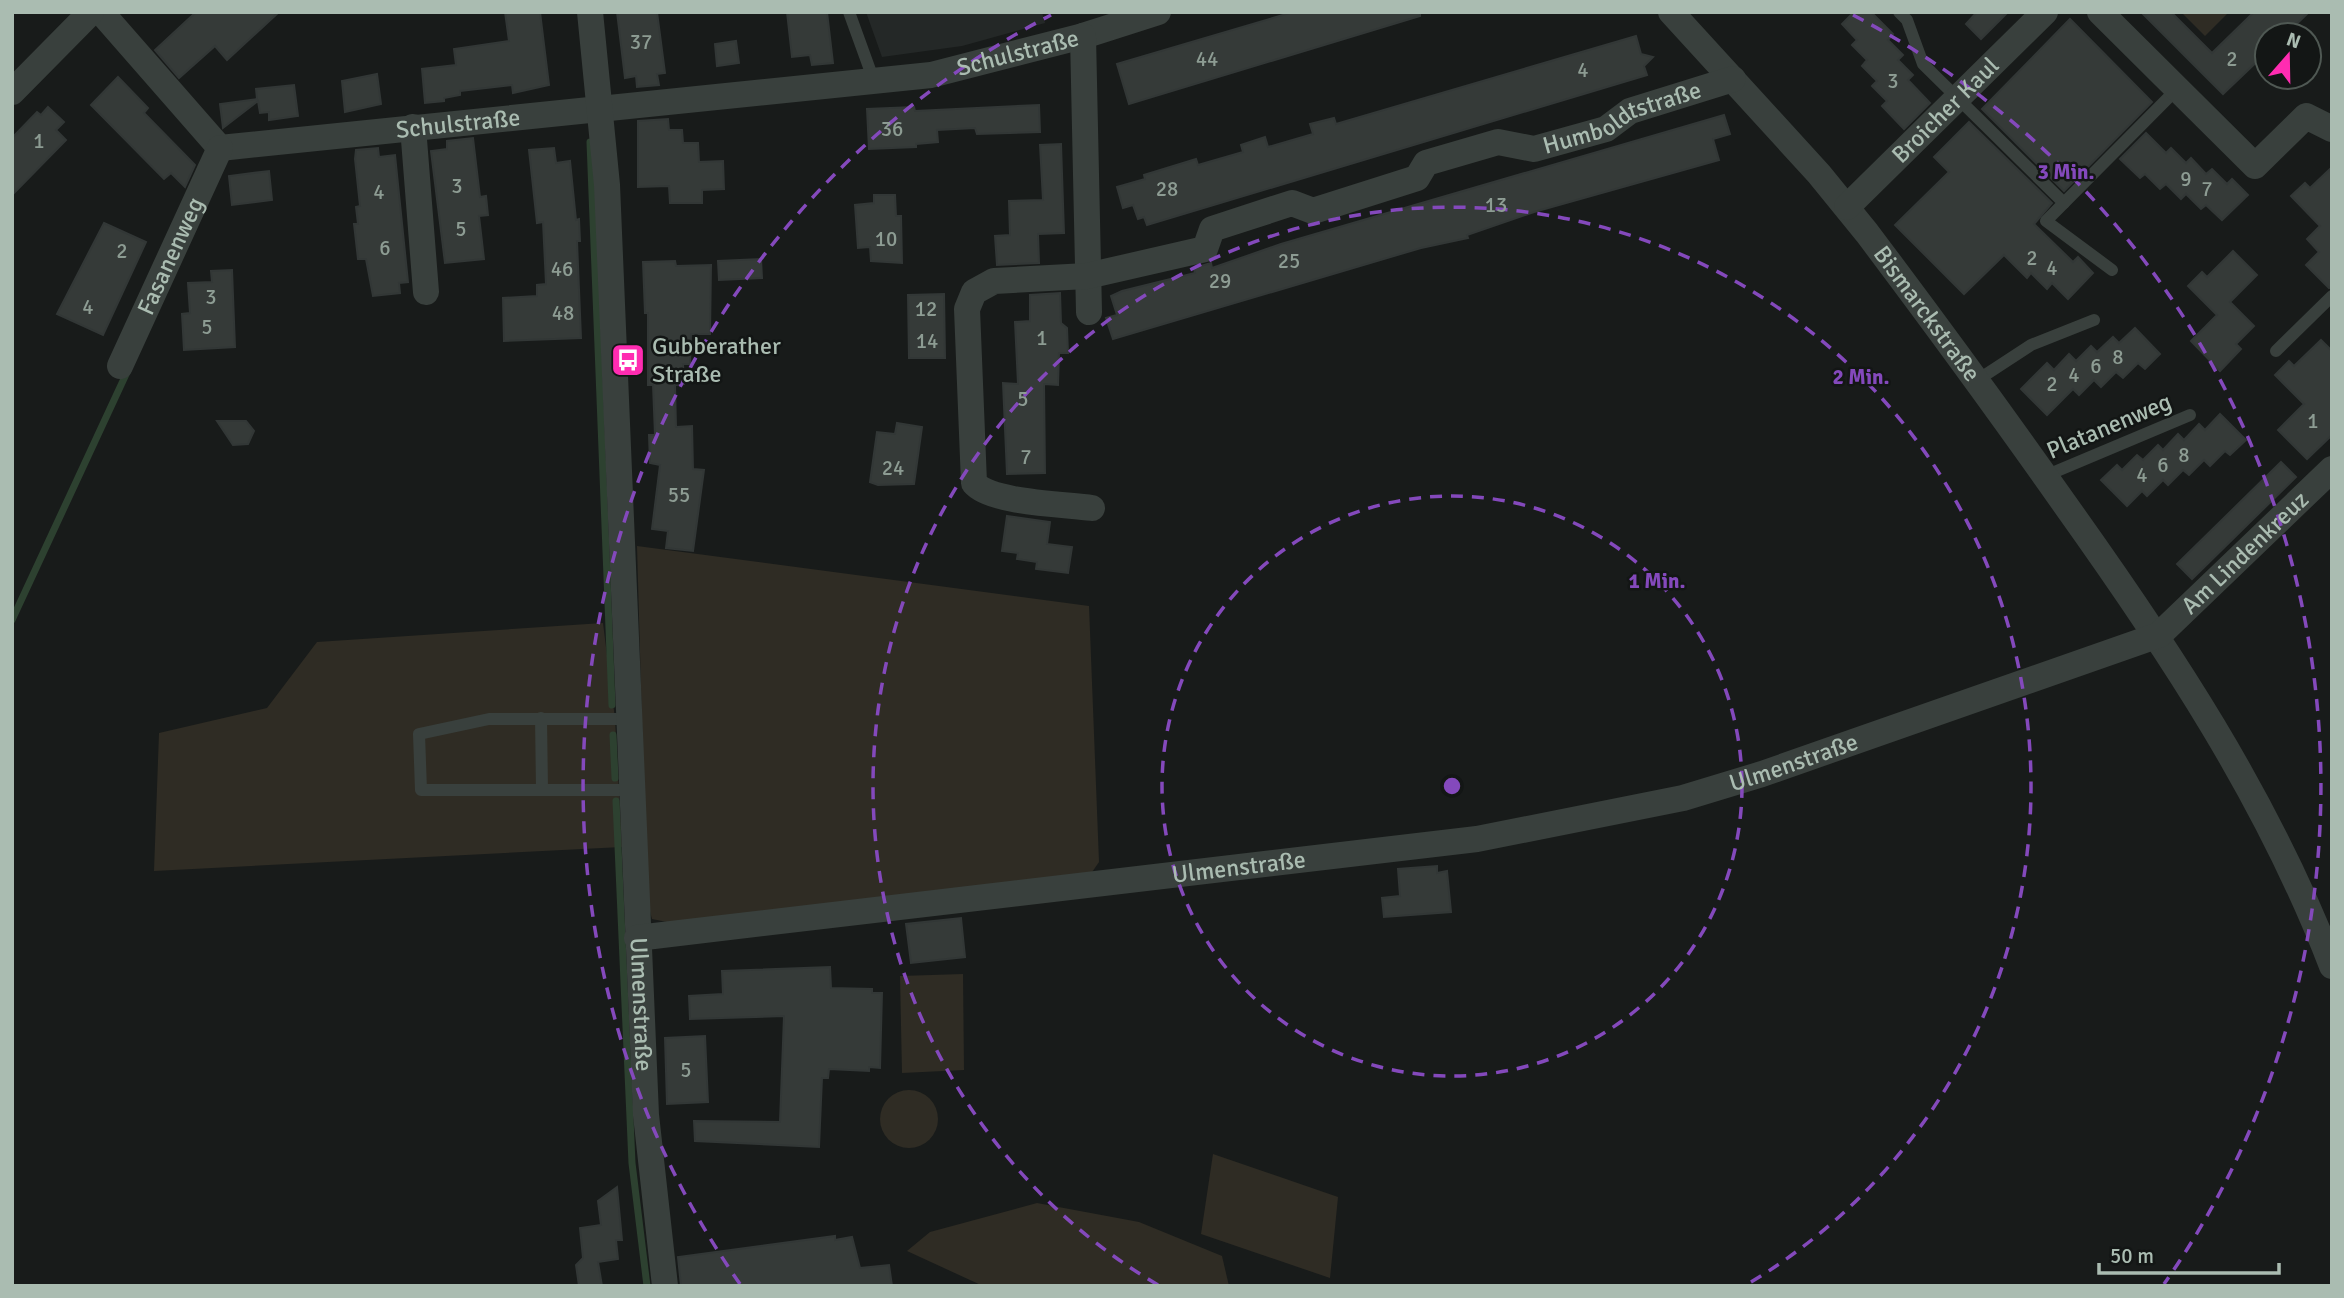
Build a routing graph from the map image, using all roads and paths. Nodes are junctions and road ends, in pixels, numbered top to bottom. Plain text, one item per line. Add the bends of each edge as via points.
1 (91, 12) edge
2 (101, 12) edge
3 (590, 12) edge
4 (849, 12) edge
5 (1158, 12) edge
6 (1671, 12) edge
7 (1899, 12) edge
8 (2045, 12) edge
9 (2100, 12) edge
10 (1107, 20) edge
11 (1083, 36) junction
12 (1733, 79) junction
13 (874, 82) junction
14 (2177, 89) junction
15 (12, 92) edge
16 (1958, 99) junction
17 (602, 110) junction
18 (413, 127) junction
19 (2332, 129) edge
20 (220, 148) junction
21 (2063, 203) junction
22 (1847, 207) junction
23 (2112, 270) dead end
24 (1087, 276) junction
25 (426, 292) dead end
26 (2332, 296) edge
27 (1089, 313) dead end
28 (2094, 320) dead end
29 (2276, 351) dead end
30 (120, 366) dead end
31 (1976, 381) junction
32 (2190, 415) dead end
33 (2332, 469) edge
34 (2045, 476) junction
35 (1092, 508) dead end
36 (2159, 635) junction
37 (541, 718) junction
38 (628, 719) junction
39 (542, 789) junction
40 (631, 790) junction
41 (637, 938) junction
42 (2332, 966) edge
43 (665, 1286) edge

1 - 15 street
2 - 20 street
3 - 17 street
4 - 13 lane
5 - 10 street, Schulstraße
6 - 12 street, Bismarckstraße
7 - 16 lane via 1907,20 1923,64
8 - 16 street, Broicher Kaul
9 - 14 street
10 - 11 street, Schulstraße
11 - 13 street, Schulstraße via 931,75
11 - 24 street
12 - 22 street, Bismarckstraße
12 - 24 street, Humboldtstraße via 1630,111 1606,129 1534,149 1498,142 1426,163 1417,178 1313,211 1292,203 1212,229 1205,249
13 - 17 street, Schulstraße
14 - 19 street via 2255,166 2306,116
14 - 21 lane
16 - 21 lane
16 - 22 street, Broicher Kaul
17 - 18 street, Schulstraße
17 - 38 street
18 - 20 street, Schulstraße
18 - 25 street
20 - 30 street, Fasanenweg
21 - 23 lane via 2046,221
22 - 31 street, Bismarckstraße
24 - 27 street
24 - 35 street via 982,285 968,302 966,338 974,483 996,496
26 - 29 lane
28 - 31 lane via 2031,345
31 - 34 street, Bismarckstraße
32 - 34 lane, Platanenweg
33 - 36 street, Am Lindenkreuz
34 - 36 street, Bismarckstraße
36 - 41 street, Ulmenstraße via 1736,782 1682,798 1521,831
36 - 42 street, Bismarckstraße via 2277,842
37 - 38 lane
37 - 39 lane
37 - 39 lane via 489,719 419,734 421,790
38 - 40 street
39 - 40 lane
40 - 41 street
41 - 43 street, Ulmenstraße via 646,1115

